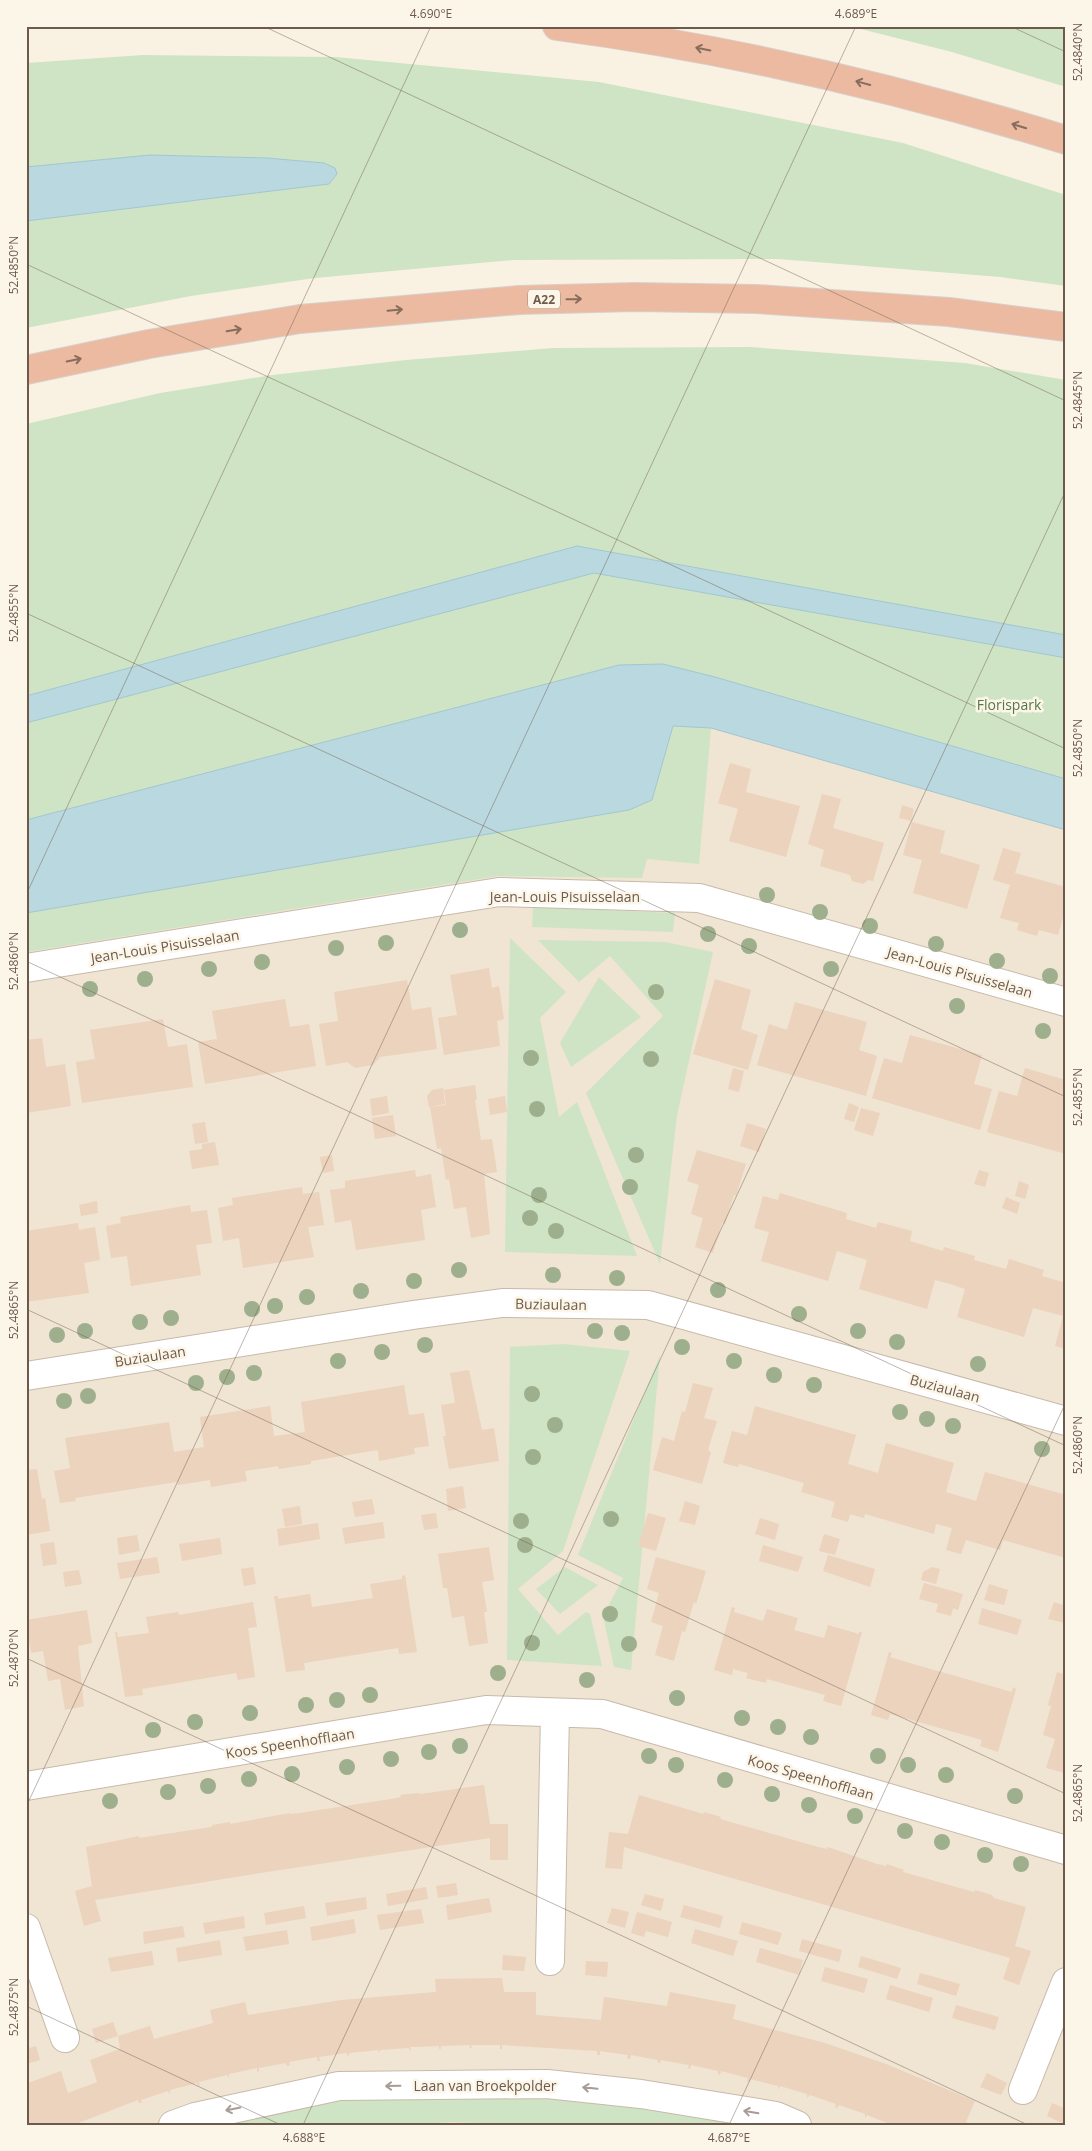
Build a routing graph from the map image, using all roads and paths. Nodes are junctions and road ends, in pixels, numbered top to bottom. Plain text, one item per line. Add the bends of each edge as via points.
1 (557, 26) edge
2 (1066, 140) edge
3 (1066, 327) edge
4 (26, 370) edge
5 (26, 968) edge
6 (1066, 1002) edge
7 (26, 1376) edge
8 (1066, 1421) edge
9 (555, 1713) junction
10 (26, 1786) edge
11 (1066, 1850) edge
12 (26, 1928) edge
13 (550, 1961) dead end
14 (1066, 1982) edge
15 (66, 2038) dead end
16 (1023, 2090) dead end
17 (173, 2125) edge
18 (797, 2125) edge

2 -> 1 highway via 842,77 647,38
4 -> 3 highway, A22 via 150,344 300,319 519,300 756,298 949,312
5 - 6 street, Jean-Louis Pisuisselaan via 499,892 699,898
7 - 8 street, Buziaulaan via 502,1303 648,1305
9 - 10 street, Koos Speenhofflaan via 486,1710
9 - 11 street, Koos Speenhofflaan via 602,1714
9 - 13 street
12 - 15 street
14 - 16 street
18 -> 17 street, Laan van Broekpolder via 776,2116 661,2097 547,2084 339,2086 194,2117

